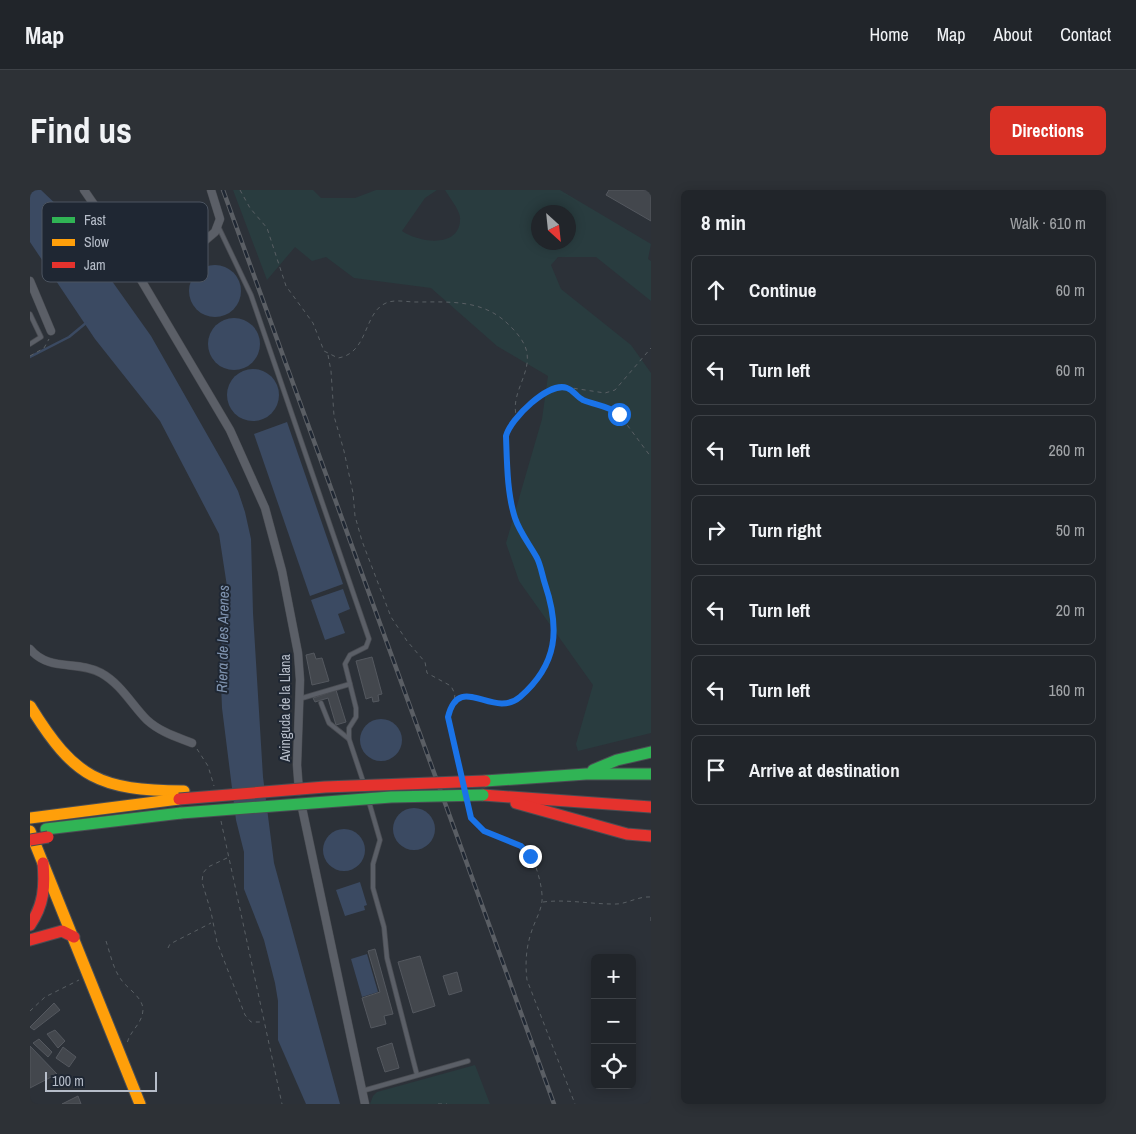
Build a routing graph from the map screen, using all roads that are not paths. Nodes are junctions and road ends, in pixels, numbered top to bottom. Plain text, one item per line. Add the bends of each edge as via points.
1 (84, 190) edge
2 (211, 190) edge
3 (92, 202) edge
4 (218, 226) junction
5 (208, 238) edge
6 (30, 281) edge
7 (143, 282) edge
8 (30, 314) edge
9 (51, 331) road end
10 (30, 344) edge
11 (30, 649) edge
12 (350, 684) junction
13 (299, 699) junction
14 (321, 703) dead end
15 (30, 706) edge
16 (349, 739) junction
17 (192, 743) road end
18 (651, 752) edge
19 (586, 774) junction
20 (651, 774) edge
21 (181, 795) junction
22 (496, 795) junction
23 (651, 807) edge
24 (34, 818) edge
25 (30, 831) edge
26 (47, 833) junction
27 (651, 836) edge
28 (30, 840) edge
29 (43, 863) junction
30 (30, 925) edge
31 (74, 937) junction
32 (30, 940) edge
33 (468, 1061) dead end
34 (418, 1075) junction
35 (362, 1091) junction
36 (140, 1104) edge
37 (365, 1104) edge

1 - 3 street, Avinguda de la Llana
2 - 4 street via 219,212
4 - 5 street
4 - 12 lane via 251,295 366,632 369,644 346,660
6 - 9 street
7 - 13 street, Avinguda de la Llana via 230,430 256,483 290,604 298,653
8 - 10 lane via 41,338
11 - 17 street via 45,662 83,667 104,674 149,721
12 - 13 lane
12 - 16 lane via 356,712 349,728
13 - 35 street, Avinguda de la Llana via 297,765 301,803
14 - 16 lane via 329,723
15 - 21 main road via 59,752 86,776 127,790
16 - 34 lane via 380,840 372,880 384,927 387,958
18 - 19 main road via 617,760
19 - 20 main road
19 - 21 main road, bridge
21 - 24 main road
22 - 23 main road
22 - 26 main road, bridge via 383,798 181,813
22 - 27 main road via 572,820 627,834
25 - 26 main road
25 - 29 main road
26 - 28 main road, bridge
29 - 30 main road via 44,898
29 - 31 main road
31 - 32 main road via 62,931
31 - 36 main road
33 - 34 lane
34 - 35 lane
35 - 37 street, Avinguda de la Llana

